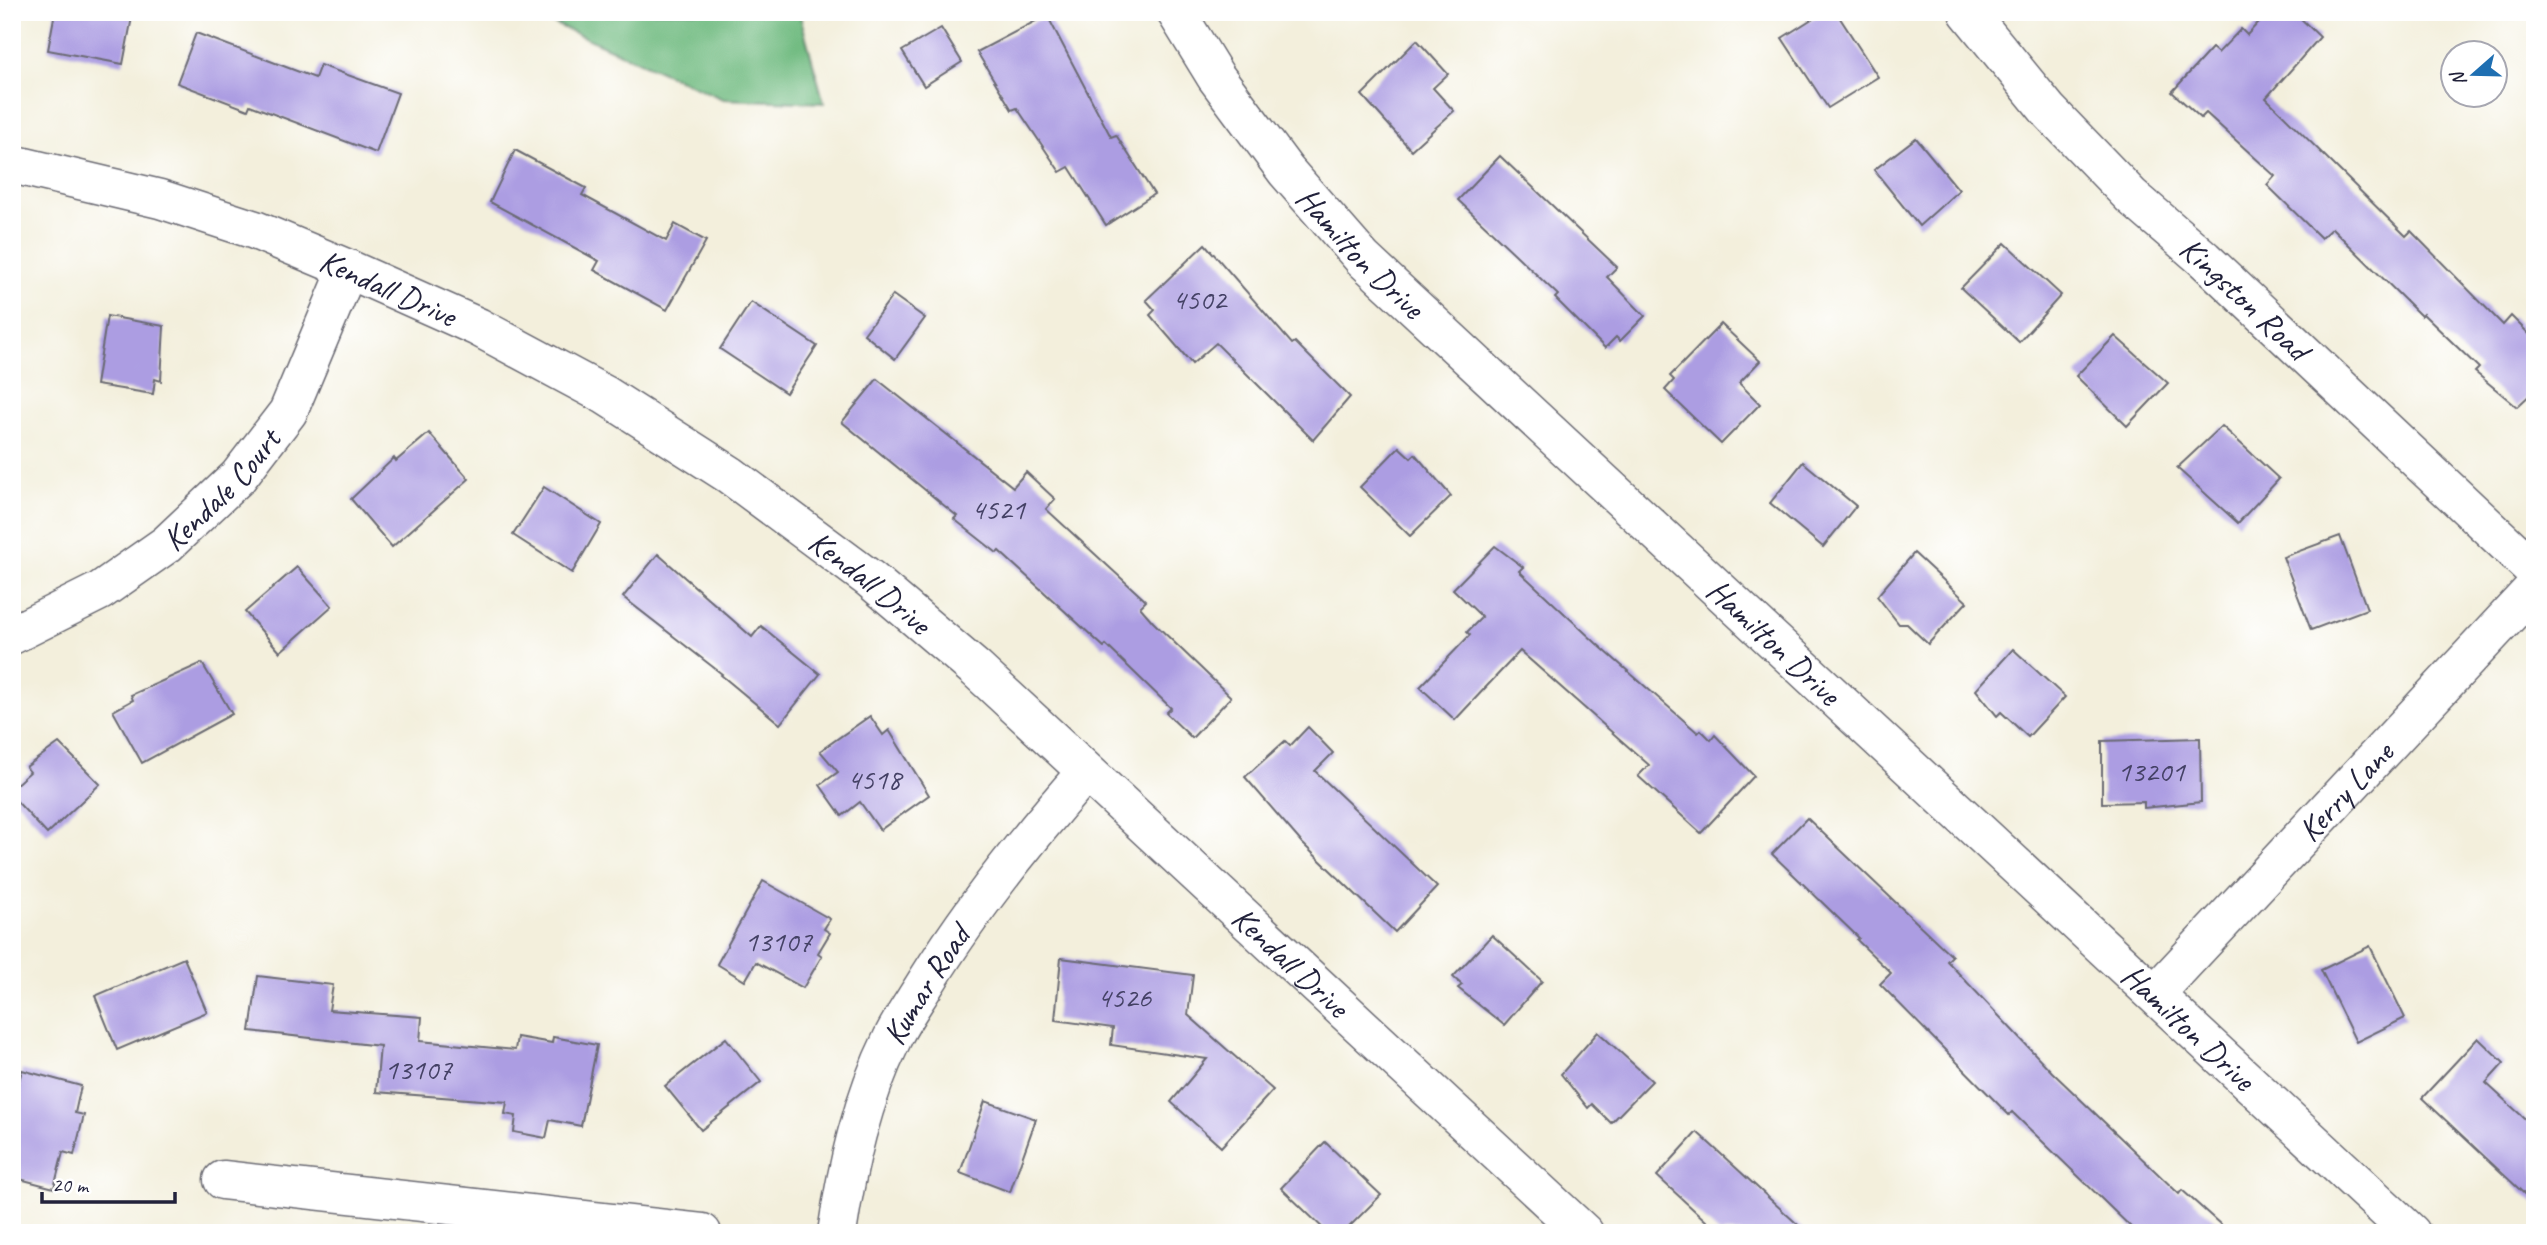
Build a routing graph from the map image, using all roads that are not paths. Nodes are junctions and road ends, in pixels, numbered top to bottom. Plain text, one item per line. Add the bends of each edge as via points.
1 (1176, 12) edge
2 (1968, 12) edge
3 (12, 164) edge
4 (348, 269) junction
5 (2535, 571) edge
6 (2535, 587) edge
7 (12, 635) edge
8 (1086, 772) junction
9 (2155, 994) junction
10 (223, 1180) dead end
11 (702, 1233) edge
12 (837, 1233) edge
13 (1584, 1233) edge
14 (2412, 1233) edge

1 - 9 street, Hamilton Drive via 1216,77 1286,171 1363,258
2 - 5 street, Kingston Road via 2048,110 2132,196
3 - 4 street, Kendall Drive via 160,198 255,230
4 - 7 street, Kendale Court via 288,412 238,477 167,544 100,591
4 - 8 street, Kendall Drive via 478,327 605,394 730,475 870,579
6 - 9 street, Kerry Lane
8 - 12 street, Kumar Road via 1031,834 957,932 892,1037 849,1162
8 - 13 street, Kendall Drive
9 - 14 street, Hamilton Drive
10 - 11 street

